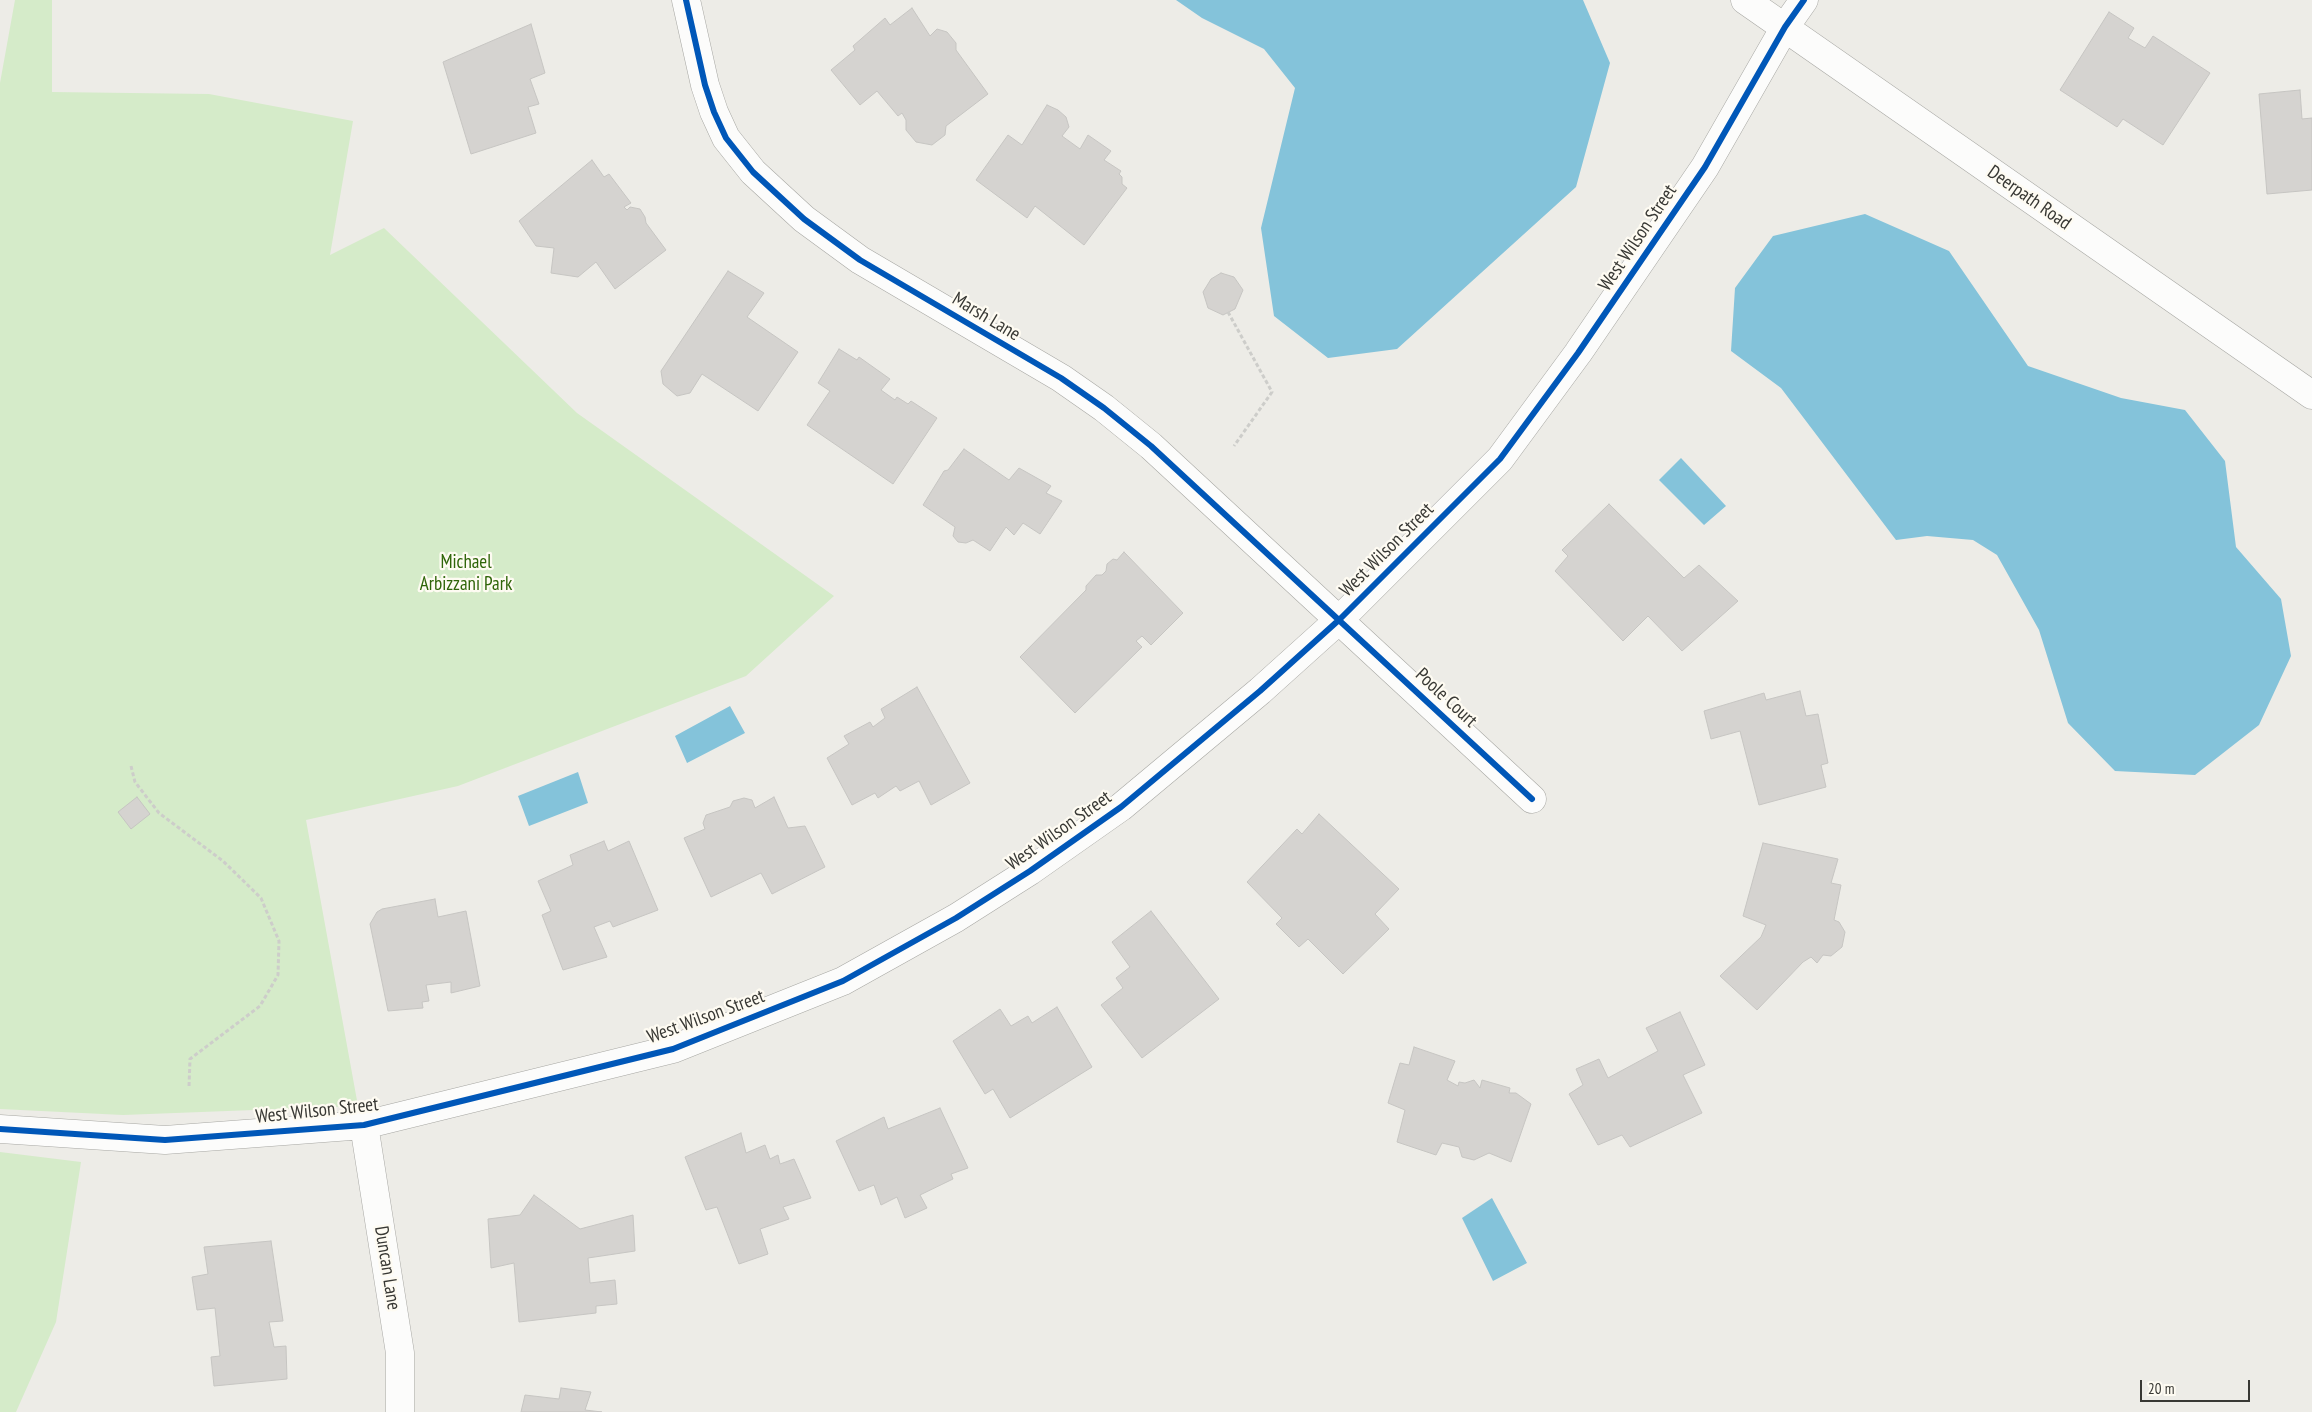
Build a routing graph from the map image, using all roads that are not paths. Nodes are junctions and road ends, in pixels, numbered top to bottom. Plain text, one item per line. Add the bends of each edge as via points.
1 (686, 0) edge
2 (1745, 0) edge
3 (1804, 0) edge
4 (1785, 27) junction
5 (2312, 396) edge
6 (1340, 619) junction
7 (1532, 799) dead end
8 (364, 1125) junction
9 (0, 1129) edge
10 (400, 1412) edge

1 - 6 street, Marsh Lane via 714,112 726,138 753,172 804,219 860,260 1061,378 1104,408 1151,446
2 - 4 street, Deerpath Road
3 - 4 street, West Wilson Street
4 - 5 street, Deerpath Road
4 - 6 street, West Wilson Street via 1705,167 1578,353 1500,459
6 - 7 street, Poole Court
6 - 8 street, West Wilson Street via 1260,691 1121,807 956,918 843,981 673,1049
8 - 9 street, West Wilson Street via 165,1140
8 - 10 street, Duncan Lane via 400,1353

